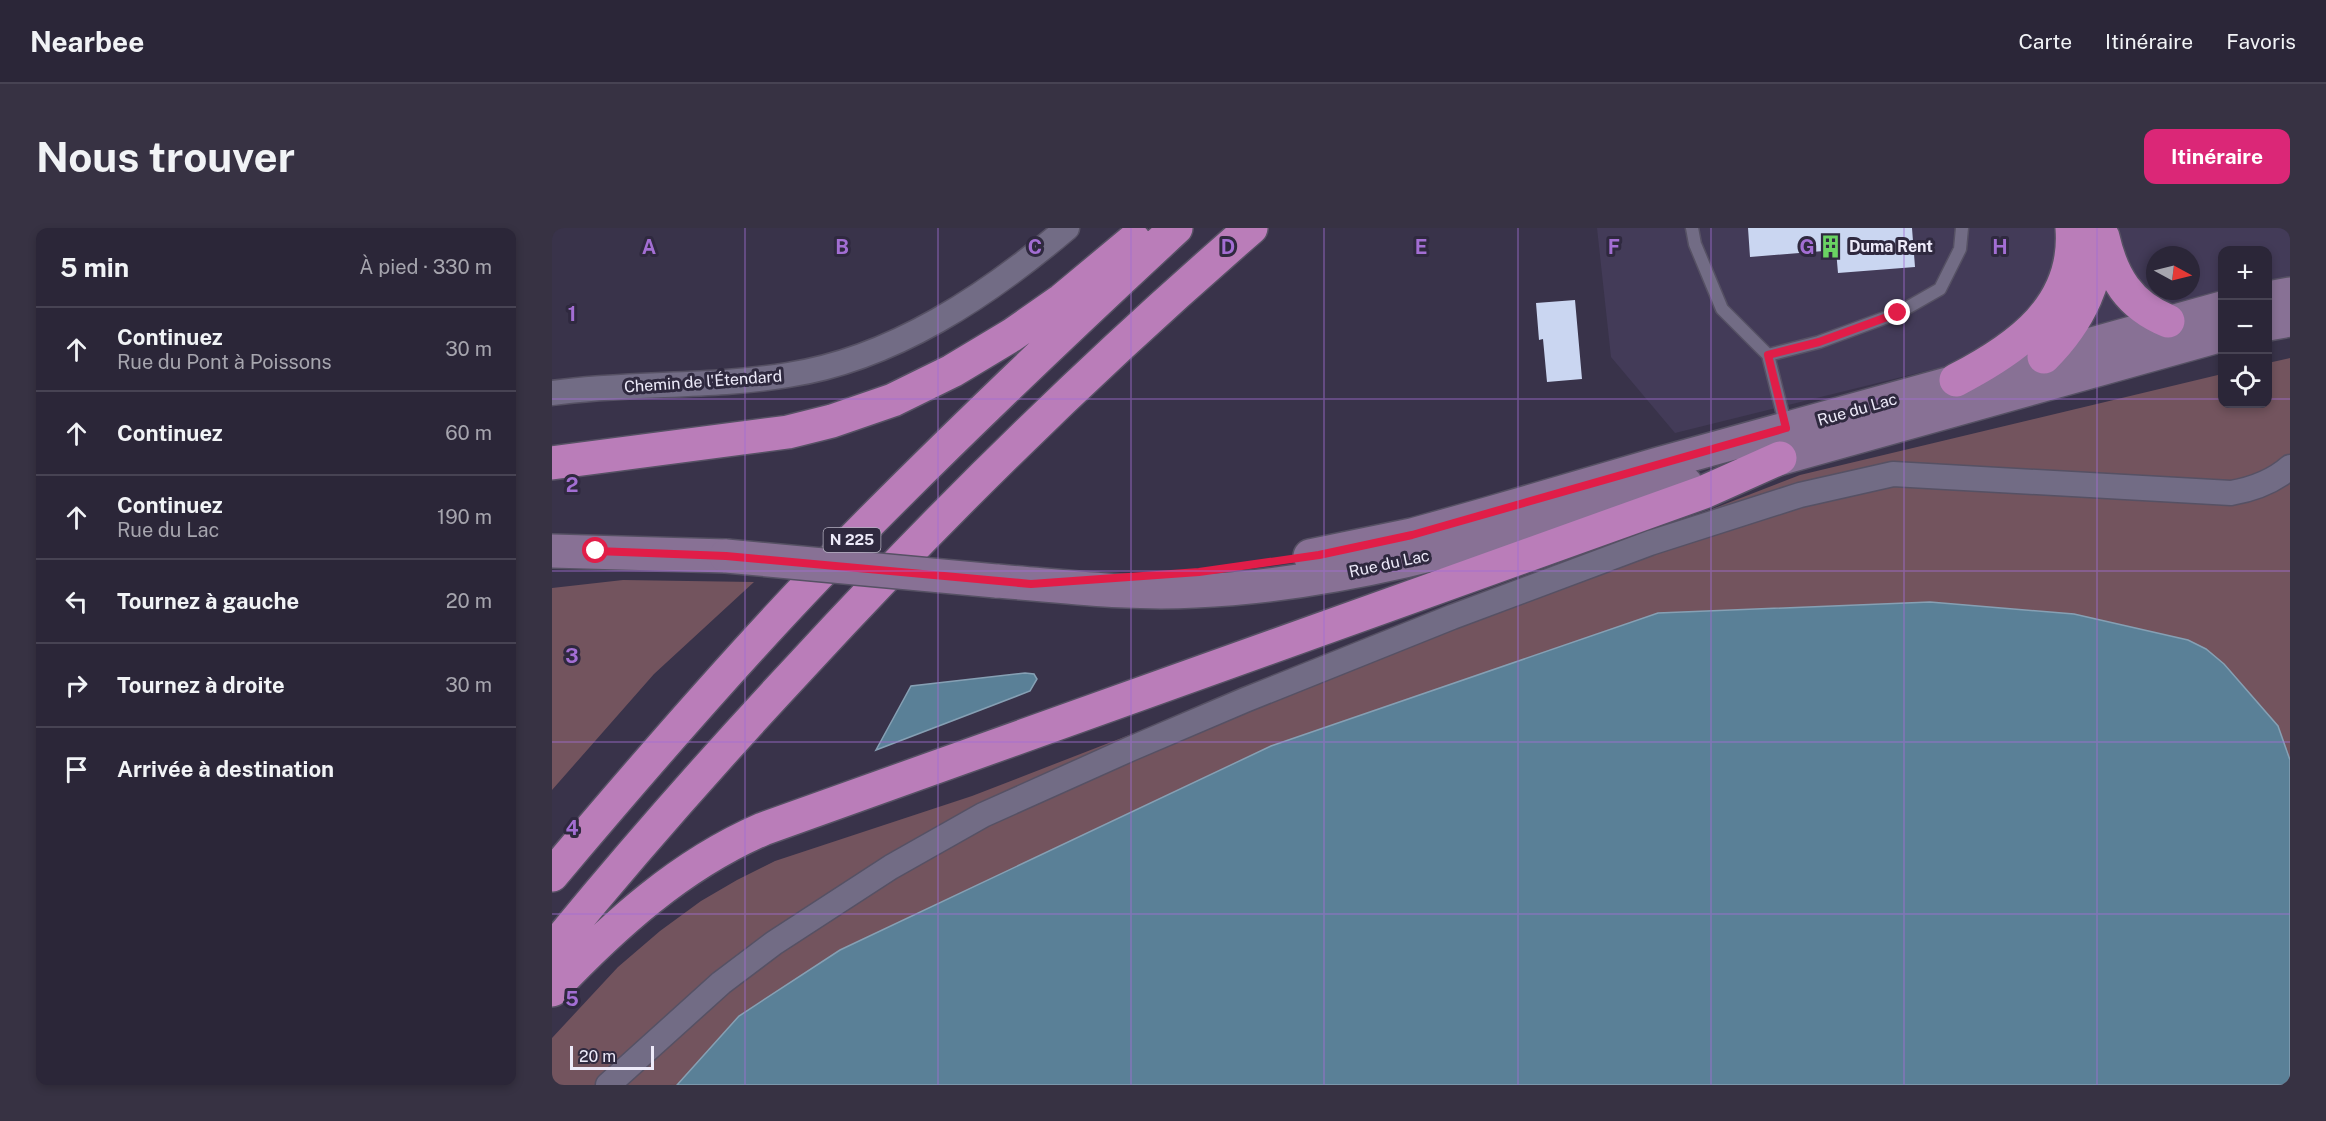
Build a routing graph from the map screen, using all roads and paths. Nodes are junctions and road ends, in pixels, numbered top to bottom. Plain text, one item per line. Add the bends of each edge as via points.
1 (1067, 228) edge
2 (1150, 228) edge
3 (1176, 228) edge
4 (1251, 228) edge
5 (1692, 228) edge
6 (1962, 228) edge
7 (2072, 228) edge
8 (2100, 228) edge
9 (2290, 294) edge
10 (2272, 297) edge
11 (2218, 309) edge
12 (2290, 320) edge
13 (2168, 321) junction
14 (2272, 323) edge
15 (2218, 336) edge
16 (1768, 355) junction
17 (2044, 357) junction
18 (1966, 391) junction
19 (552, 393) edge
20 (1787, 445) junction
21 (552, 463) edge
22 (2290, 467) edge
23 (552, 551) edge
24 (657, 554) junction
25 (552, 567) edge
26 (552, 875) edge
27 (552, 950) edge
28 (552, 990) edge
29 (608, 1085) edge

1 - 19 street, Chemin de l'Étendard via 943,317 844,362 771,378
2 - 21 highway via 1012,335 893,400 788,432
3 - 26 highway, N 225 via 1035,359 823,570 712,690
4 - 27 highway, N 225 via 1057,403 903,556 705,771
5 - 16 lane via 1722,309
6 - 16 lane via 1960,249 1940,289 1898,313 1819,342
7 - 18 highway via 2071,267 2046,314 2019,342 1987,364
8 - 13 highway via 2109,261 2125,291 2147,311
8 - 17 highway via 2098,260 2088,293 2070,327
9 - 10 street
11 - 13 street, Rue du Lac
12 - 14 street
13 - 17 street, Rue du Lac
15 - 18 street, Rue du Lac
16 - 20 lane
17 - 18 street, Rue du Lac
18 - 20 street, Rue du Lac
20 - 24 street, Rue du Lac, bridge via 1450,549 1364,570 1257,587 1142,593 726,556
20 - 28 highway via 1704,492 763,829 665,886
22 - 29 street via 2256,488 2231,493 1893,474 1800,495 1650,543 1245,700 973,820 891,867 765,949 701,1000
23 - 24 street
24 - 25 street

